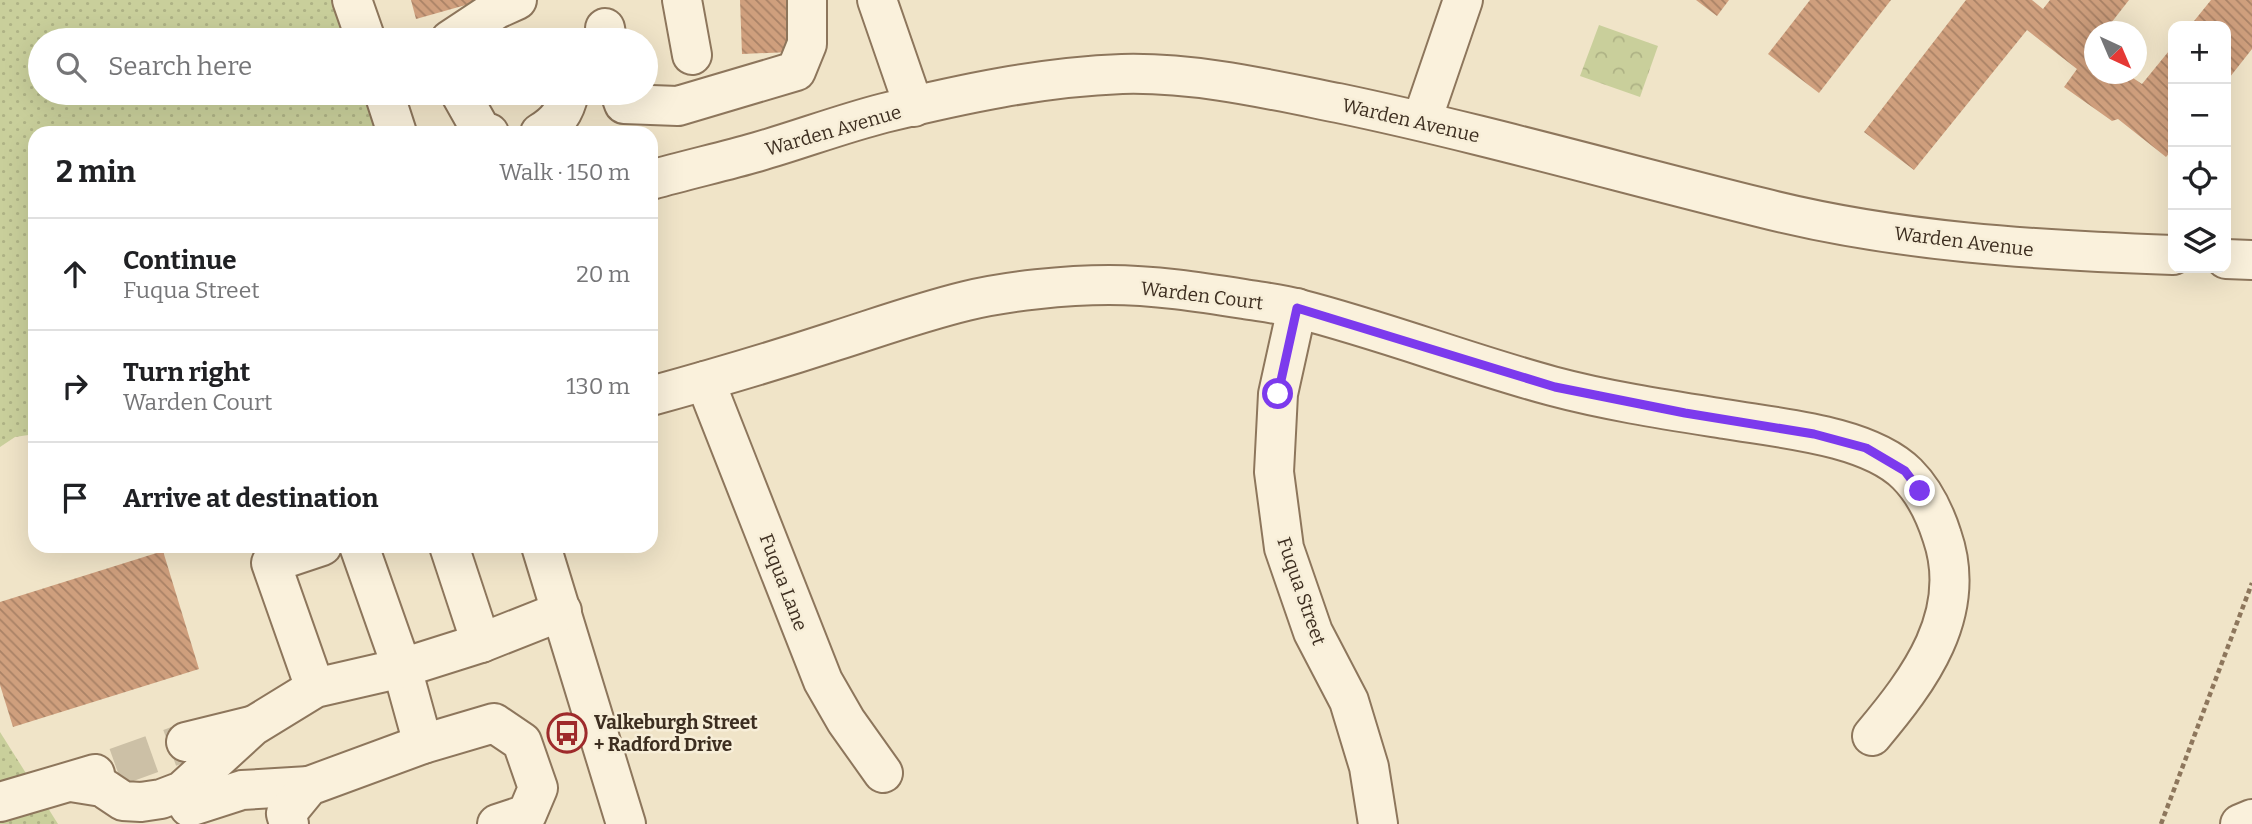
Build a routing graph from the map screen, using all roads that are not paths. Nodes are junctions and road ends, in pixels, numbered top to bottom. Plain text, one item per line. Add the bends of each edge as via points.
1 (352, 0) edge
2 (517, 0) edge
3 (682, 0) edge
4 (807, 0) edge
5 (877, 0) edge
6 (1463, 0) edge
7 (362, 28) edge
8 (468, 28) edge
9 (692, 55) dead end
10 (388, 105) edge
11 (467, 105) edge
12 (567, 105) edge
13 (651, 105) edge
14 (914, 107) junction
15 (1422, 120) junction
16 (395, 126) edge
17 (479, 126) edge
18 (552, 126) edge
19 (658, 178) edge
20 (2168, 256) edge
21 (2231, 258) edge
22 (2252, 260) edge
23 (1297, 308) junction
24 (705, 381) junction
25 (658, 394) edge
26 (301, 553) edge
27 (361, 553) edge
28 (451, 553) edge
29 (543, 553) edge
30 (562, 611) junction
31 (481, 643) junction
32 (402, 668) junction
33 (315, 688) junction
34 (253, 726) junction
35 (1872, 736) dead end
36 (186, 742) tunnel mouth
37 (423, 744) junction
38 (883, 773) dead end
39 (309, 786) junction
40 (116, 797) edge
41 (0, 802) edge
42 (189, 807) edge
43 (2252, 819) edge
44 (289, 824) edge
45 (497, 824) edge
46 (626, 824) edge
47 (1378, 824) edge
48 (2240, 824) edge

1 - 7 street
2 - 8 street
3 - 9 street
4 - 13 street via 807,44 796,71 678,106
5 - 14 street
6 - 15 street
10 - 16 street
11 - 17 street
12 - 18 street
14 - 15 street, Warden Avenue via 989,89 1125,74 1182,76
14 - 19 street, Warden Avenue
15 - 20 street, Warden Avenue via 1768,210 1906,236 2046,251
21 - 22 street
23 - 24 street, Warden Court via 1196,291 1108,285 1040,290 947,306
23 - 35 street, Warden Court via 1555,387 1814,434 1866,448 1905,471 1937,519 1952,579 1945,620 1929,659
23 - 47 street, Fuqua Street via 1278,394 1274,472 1284,548 1313,632 1349,701 1369,767
24 - 25 street, Warden Court
24 - 38 street, Fuqua Lane via 823,681
26 - 33 street via 271,563
27 - 32 street
28 - 31 street
29 - 30 street
30 - 31 street
30 - 46 street
31 - 32 street
32 - 33 street
32 - 37 street
33 - 34 street
34 - 36 street
34 - 42 street
37 - 39 street
37 - 45 street via 494,723 522,742 538,788 527,814
39 - 42 street via 242,790
39 - 44 street via 286,814
40 - 41 street via 102,787 71,782
40 - 42 street via 141,802 161,799
43 - 48 street

